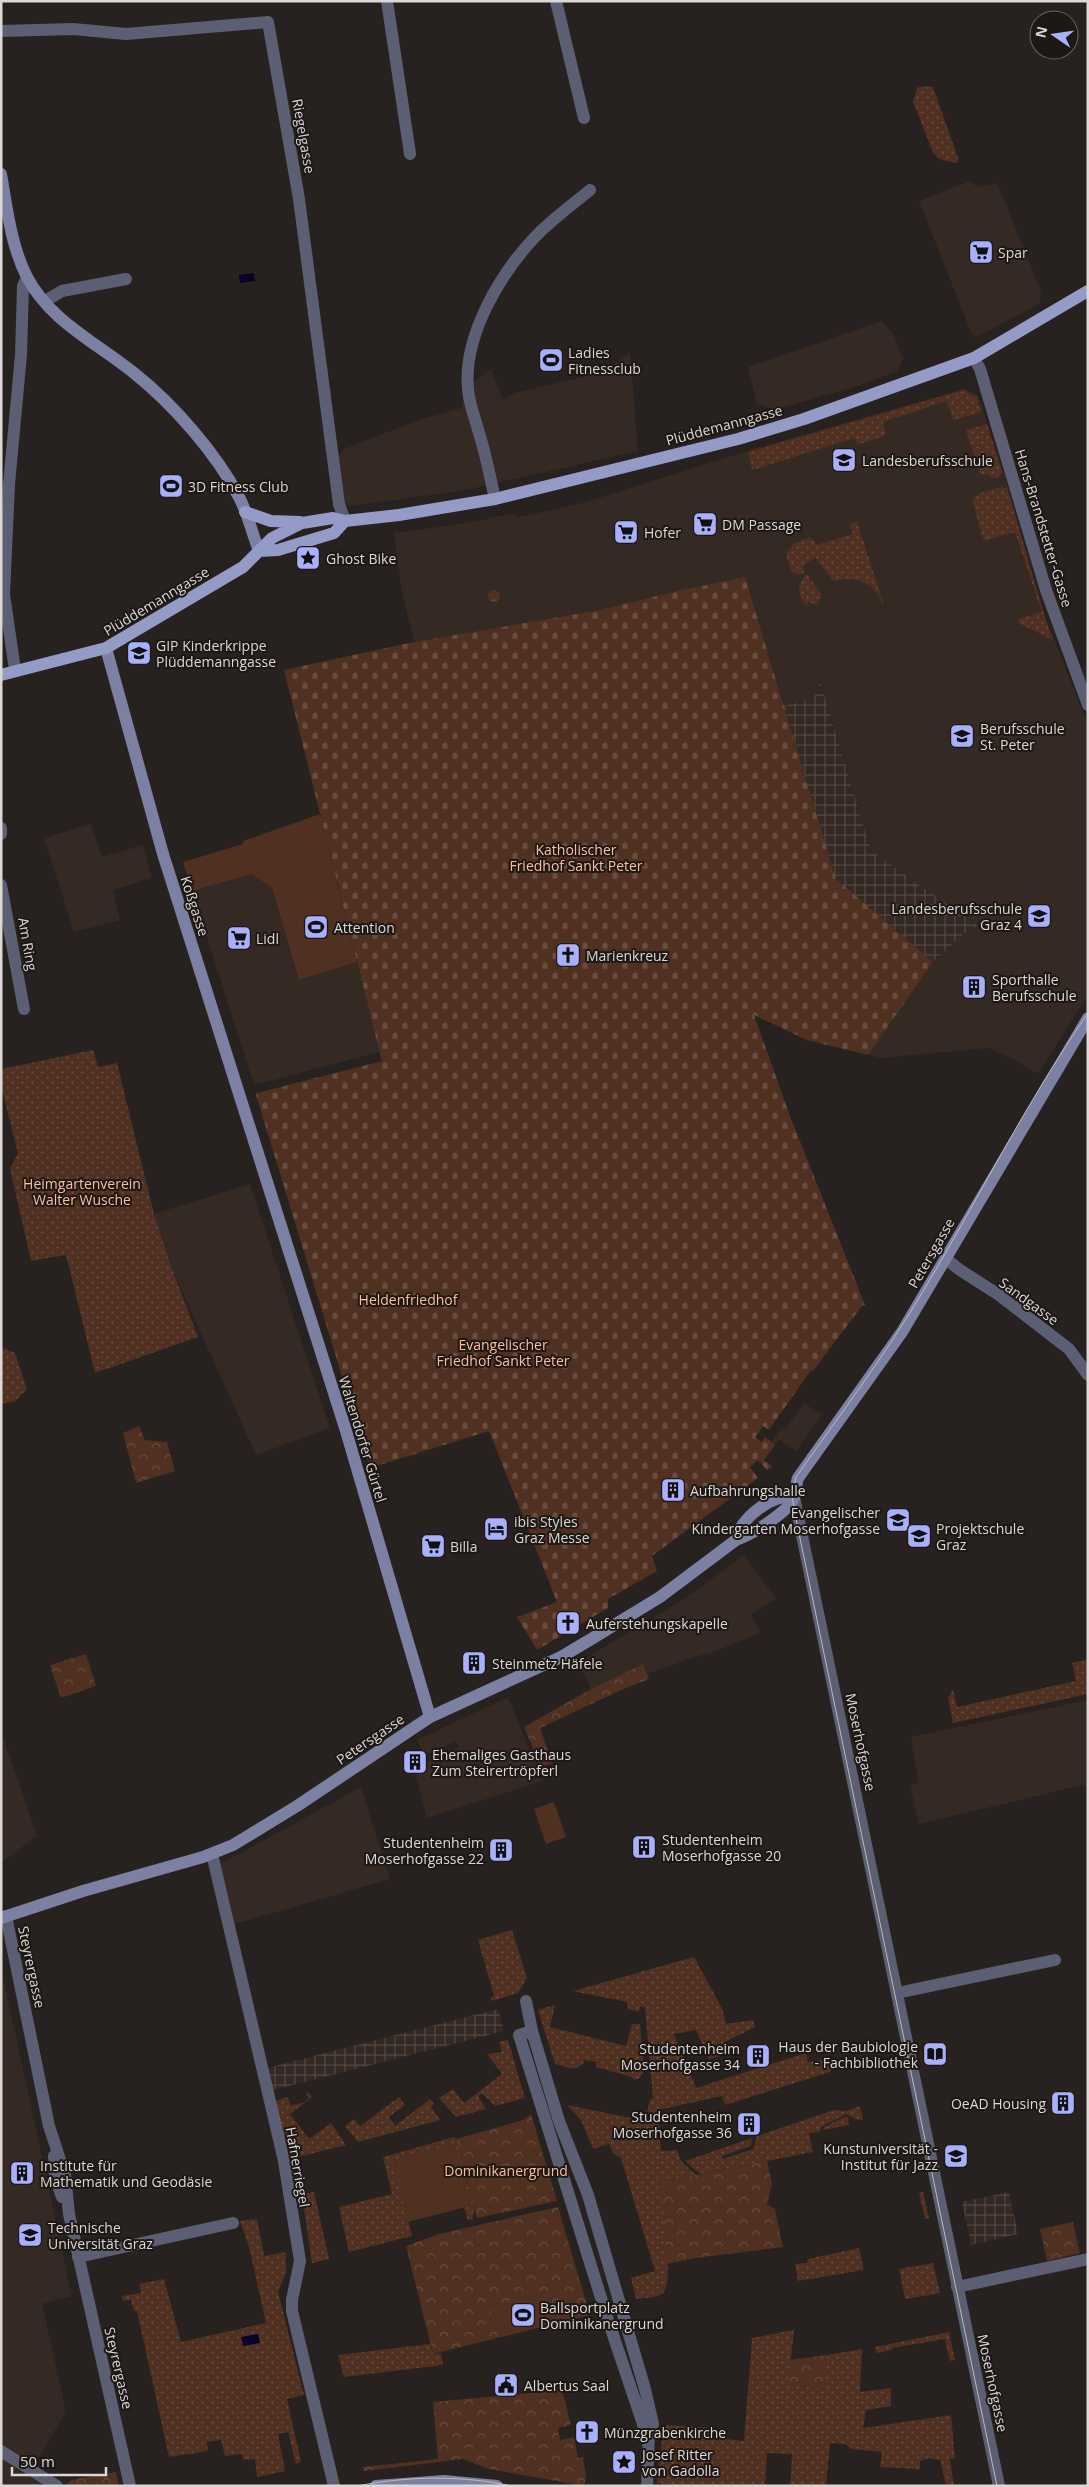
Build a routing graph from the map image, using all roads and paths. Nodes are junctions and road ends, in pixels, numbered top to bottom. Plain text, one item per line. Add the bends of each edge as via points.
1 (387, 1) edge
2 (556, 1) edge
3 (1, 31) edge
4 (584, 118) dead end
5 (410, 154) dead end
6 (1, 174) edge
7 (590, 190) dead end
8 (28, 278) junction
9 (126, 278) dead end
10 (1088, 292) edge
11 (45, 301) junction
12 (974, 358) junction
13 (495, 499) junction
14 (245, 512) junction
15 (345, 521) junction
16 (302, 523) junction
17 (259, 551) junction
18 (106, 648) junction
19 (15, 670) junction
20 (1, 674) edge
21 (1088, 705) edge
22 (1, 828) edge
23 (1, 834) edge
24 (1, 885) edge
25 (24, 1009) dead end
26 (1088, 1018) edge
27 (264, 1171) joint
28 (946, 1258) junction
29 (1088, 1375) edge
30 (794, 1497) junction
31 (430, 1717) junction
32 (212, 1854) junction
33 (3, 1917) edge
34 (1055, 1960) dead end
35 (897, 1993) junction
36 (526, 2001) dead end
37 (532, 2031) junction
38 (546, 2076) junction
39 (535, 2084) junction
40 (588, 2195) junction
41 (570, 2199) junction
42 (233, 2223) dead end
43 (78, 2257) junction
44 (1088, 2259) edge
45 (957, 2287) junction
46 (623, 2310) junction
47 (607, 2317) junction
48 (649, 2434) junction
49 (1, 2451) edge
50 (56, 2486) edge
51 (130, 2486) edge
52 (334, 2486) edge
53 (376, 2486) edge
54 (498, 2486) edge
55 (647, 2486) edge
56 (999, 2486) edge

1 - 5 street
2 - 4 street
3 - 15 street, Riegelgasse via 66,29 126,34 268,22 299,199 339,504
6 - 8 main road via 13,234
7 - 13 street via 535,237 503,279 475,332 467,364 469,399
8 - 11 main road
8 - 19 street via 23,286 5,552 5,607
9 - 11 street via 62,291
10 - 12 main road, Plüddemanngasse
11 - 14 main road via 61,320 134,373 175,412 215,459
12 - 13 main road, Plüddemanngasse via 804,419 738,439
12 - 21 street, Hans-Brandstetter-Gasse via 980,368 1046,590
13 - 15 main road, Plüddemanngasse
14 - 16 main road via 271,521
14 - 17 main road
15 - 16 main road, Plüddemanngasse via 333,518
15 - 17 main road via 334,533 278,550
16 - 17 main road, Plüddemanngasse via 272,538
17 - 18 main road, Plüddemanngasse via 243,567
18 - 19 main road, Plüddemanngasse
18 - 27 main road, Koßgasse via 163,854
19 - 20 main road, Plüddemanngasse
22 - 23 street
24 - 25 street, Am Ring
26 - 28 main road, Petersgasse
27 - 31 main road, Waltendorfer Gürtel via 346,1431
28 - 29 street, Sandgasse via 1069,1349
28 - 30 main road, Petersgasse via 902,1332 798,1478
30 - 31 main road, Petersgasse via 777,1515 749,1535 736,1540 660,1597 593,1638 561,1657
30 - 35 street, Moserhofgasse
31 - 32 main road, Petersgasse via 297,1806
32 - 33 main road, Petersgasse
32 - 52 street, Hafnerriegel via 284,2161 300,2260 292,2311
33 - 43 street, Steyrergasse via 53,2141 55,2177 69,2214
34 - 35 street
35 - 45 street, Moserhofgasse
36 - 37 street
37 - 38 street
37 - 39 street via 519,2035
38 - 39 street
38 - 40 street via 559,2121
39 - 41 street
40 - 41 street
40 - 46 street
41 - 47 street
42 - 43 street
43 - 51 street, Steyrergasse
44 - 45 street
45 - 56 street, Moserhofgasse
46 - 47 street
46 - 48 street via 653,2424
47 - 48 street
48 - 55 street
49 - 50 street
53 - 54 main road via 444,2481

